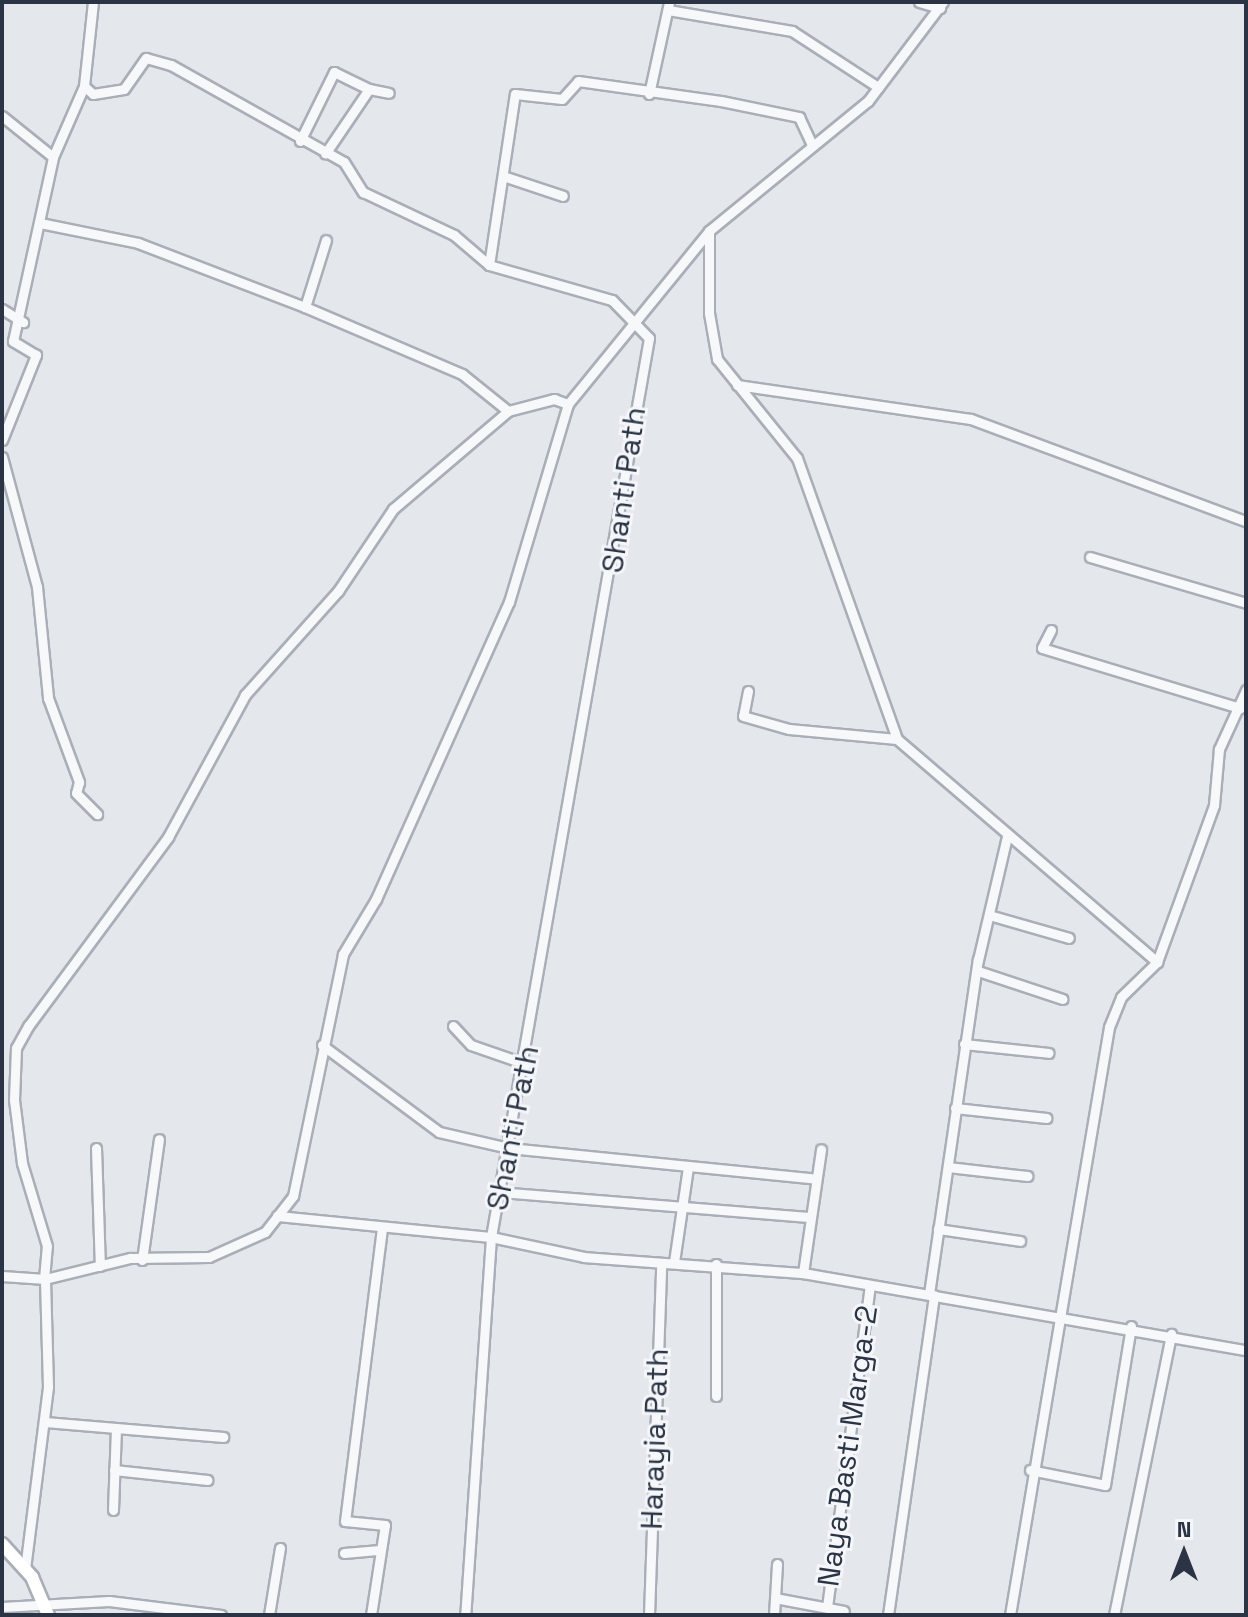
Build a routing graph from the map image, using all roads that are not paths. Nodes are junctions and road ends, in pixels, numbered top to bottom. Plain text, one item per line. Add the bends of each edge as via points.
1 (93, 2) edge
2 (919, 2) edge
3 (941, 5) edge
4 (668, 6) edge
5 (84, 86) junction
6 (878, 87) junction
7 (369, 89) junction
8 (389, 93) dead end
9 (649, 94) junction
10 (2, 116) edge
11 (300, 141) junction
12 (812, 145) junction
13 (325, 154) junction
14 (53, 157) junction
15 (503, 176) junction
16 (563, 196) dead end
17 (40, 223) junction
18 (709, 231) junction
19 (326, 240) dead end
20 (489, 265) junction
21 (305, 307) junction
22 (2, 309) edge
23 (633, 318) junction
24 (23, 322) junction
25 (737, 385) junction
26 (568, 404) junction
27 (508, 411) junction
28 (2, 440) edge
29 (2, 457) edge
30 (1246, 521) edge
31 (1090, 557) dead end
32 (1246, 603) edge
33 (1051, 630) dead end
34 (1246, 690) edge
35 (748, 691) dead end
36 (1240, 708) junction
37 (897, 739) junction
38 (97, 814) dead end
39 (1007, 836) junction
40 (989, 915) junction
41 (1069, 938) dead end
42 (1157, 962) junction
43 (978, 971) junction
44 (1062, 999) dead end
45 (453, 1026) dead end
46 (964, 1044) junction
47 (322, 1045) junction
48 (1049, 1053) dead end
49 (526, 1064) junction
50 (955, 1108) junction
51 (1046, 1118) dead end
52 (159, 1139) dead end
53 (96, 1148) dead end
54 (509, 1148) junction
55 (821, 1149) dead end
56 (688, 1167) junction
57 (948, 1167) junction
58 (1027, 1176) dead end
59 (812, 1178) junction
60 (499, 1192) junction
61 (682, 1208) junction
62 (277, 1216) junction
63 (807, 1217) junction
64 (382, 1228) junction
65 (938, 1229) junction
66 (491, 1237) junction
67 (1020, 1241) dead end
68 (142, 1260) junction
69 (674, 1262) junction
70 (661, 1263) junction
71 (716, 1264) junction
72 (100, 1266) junction
73 (803, 1273) junction
74 (2, 1276) edge
75 (45, 1279) junction
76 (870, 1285) junction
77 (931, 1295) junction
78 (1056, 1312) junction
79 (1131, 1326) junction
80 (1171, 1334) junction
81 (1246, 1350) edge
82 (716, 1396) dead end
83 (45, 1422) junction
84 (116, 1428) junction
85 (223, 1437) dead end
86 (114, 1470) junction
87 (1030, 1470) junction
88 (207, 1480) dead end
89 (113, 1510) dead end
90 (2, 1544) edge
91 (280, 1548) dead end
92 (380, 1550) junction
93 (344, 1553) dead end
94 (777, 1564) dead end
95 (25, 1569) junction
96 (775, 1598) junction
97 (2, 1607) edge
98 (827, 1607) junction
99 (48, 1610) edge
100 (844, 1611) dead end
101 (221, 1615) edge
102 (269, 1615) edge
103 (371, 1615) edge
104 (465, 1615) edge
105 (649, 1615) edge
106 (774, 1615) edge
107 (888, 1615) edge
108 (1010, 1615) edge
109 (1114, 1615) edge

1 - 5 street
2 - 3 street
3 - 6 street
4 - 6 street via 792,31
4 - 9 street
5 - 11 street via 93,94 124,89 146,58
5 - 14 street
6 - 12 street
7 - 8 street
7 - 11 street via 334,72
7 - 13 street
9 - 12 street via 799,117
9 - 15 street via 578,81 562,99 515,94
10 - 14 street
11 - 13 street
12 - 18 street
13 - 20 street via 344,162 363,192 454,235
14 - 17 street
15 - 16 street
15 - 20 street
17 - 21 street via 138,243
17 - 24 street
18 - 23 street
18 - 25 street via 714,344
19 - 21 street
20 - 23 street via 612,300
21 - 27 street via 462,374
22 - 24 street
23 - 26 street
23 - 49 street, Shanti Path via 649,338 635,443
24 - 28 street via 13,341 36,355
25 - 30 street via 971,419
25 - 37 street via 797,458
26 - 27 street via 554,399
26 - 47 street via 509,602 376,899 343,954
27 - 75 street via 393,509 338,591 245,695 168,837 16,1048 18,1139 47,1246
29 - 38 street via 37,587 48,698 79,782 76,793
31 - 32 street
33 - 36 street via 1042,648
34 - 36 street
35 - 37 street via 743,716 789,729
36 - 42 street via 1219,749 1214,805
37 - 39 street
39 - 40 street
39 - 42 street
40 - 41 street
40 - 43 street
42 - 78 street via 1121,997 1109,1027
43 - 44 street
43 - 46 street
45 - 49 street via 471,1045
46 - 48 street
46 - 50 street
47 - 54 street via 420,1125
47 - 62 street via 293,1196
49 - 54 street, Shanti Path
50 - 51 street
50 - 57 street
52 - 68 street
53 - 72 street
54 - 56 street
54 - 60 street, Shanti Path
55 - 59 street
56 - 59 street
56 - 61 street
57 - 58 street
57 - 65 street
59 - 63 street
60 - 61 street
60 - 66 street, Shanti Path
61 - 63 street
61 - 69 street
62 - 64 street
62 - 68 street via 236,1250
63 - 73 street
64 - 66 street
64 - 92 street via 345,1521 385,1525
65 - 67 street
65 - 77 street
66 - 70 street, Shanti Path via 584,1257
66 - 104 street
68 - 72 street
69 - 70 street, Shanti Path
69 - 71 street, Shanti Path
70 - 105 street, Harayia Path
71 - 73 street, Shanti Path
71 - 82 street
72 - 75 street
73 - 76 street, Shanti Path
74 - 75 street
75 - 83 street
76 - 77 street, Shanti Path
76 - 98 street, Naya Basti Marga-2
77 - 78 street, Shanti Path
77 - 107 street
78 - 79 street, Shanti Path
78 - 87 street
79 - 80 street, Shanti Path
79 - 87 street via 1105,1485
80 - 81 street, Shanti Path
80 - 109 street
83 - 84 street
83 - 95 street
84 - 85 street
84 - 86 street
86 - 88 street
86 - 89 street
87 - 108 street
90 - 95 street
91 - 102 street
92 - 93 street
92 - 103 street
94 - 96 street
95 - 99 street
96 - 98 street
96 - 106 street
97 - 99 street
98 - 100 street
99 - 101 street via 143,1603

